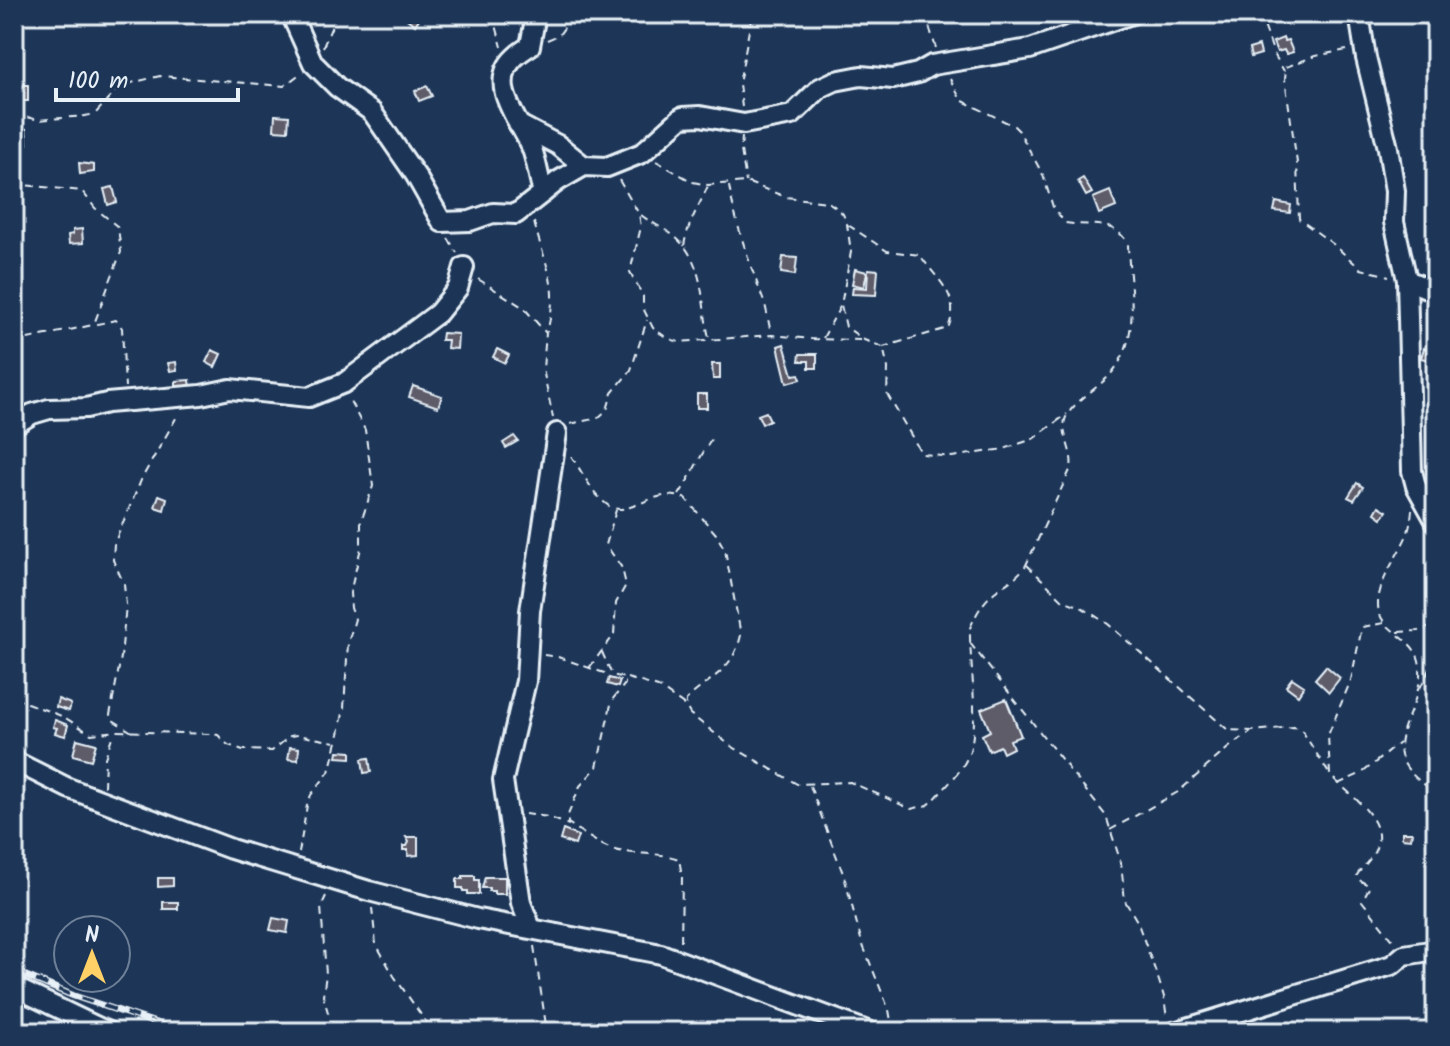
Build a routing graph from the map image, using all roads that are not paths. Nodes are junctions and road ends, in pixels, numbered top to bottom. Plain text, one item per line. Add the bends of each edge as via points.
1 (291, 14) edge
2 (536, 14) edge
3 (1132, 14) edge
4 (1359, 14) edge
5 (518, 124) junction
6 (584, 166) junction
7 (538, 198) junction
8 (464, 267) road end
9 (1407, 280) junction
10 (1436, 292) edge
11 (14, 425) edge
12 (556, 430) road end
13 (1436, 522) edge
14 (14, 761) edge
15 (531, 928) junction
16 (1436, 950) edge
17 (14, 987) edge
18 (1170, 1026) edge
19 (108, 1032) edge
20 (870, 1032) edge

1 - 7 street via 313,63 372,112 442,222 516,214
2 - 5 street via 530,46 507,67 508,108
3 - 6 street via 1030,49 932,65 893,79 861,76 835,81 792,115 744,124 682,117 642,153 607,167
4 - 9 street via 1388,148 1394,222
5 - 6 street
5 - 7 street via 532,149
6 - 7 street
8 - 11 street via 458,288 438,313 344,383 309,397 230,389 49,409
9 - 10 street
9 - 13 street via 1411,458 1416,486
12 - 15 street via 523,694 503,780 521,903
14 - 15 street via 68,788 231,849 369,891
15 - 20 street via 681,961
16 - 18 street
17 - 19 street

